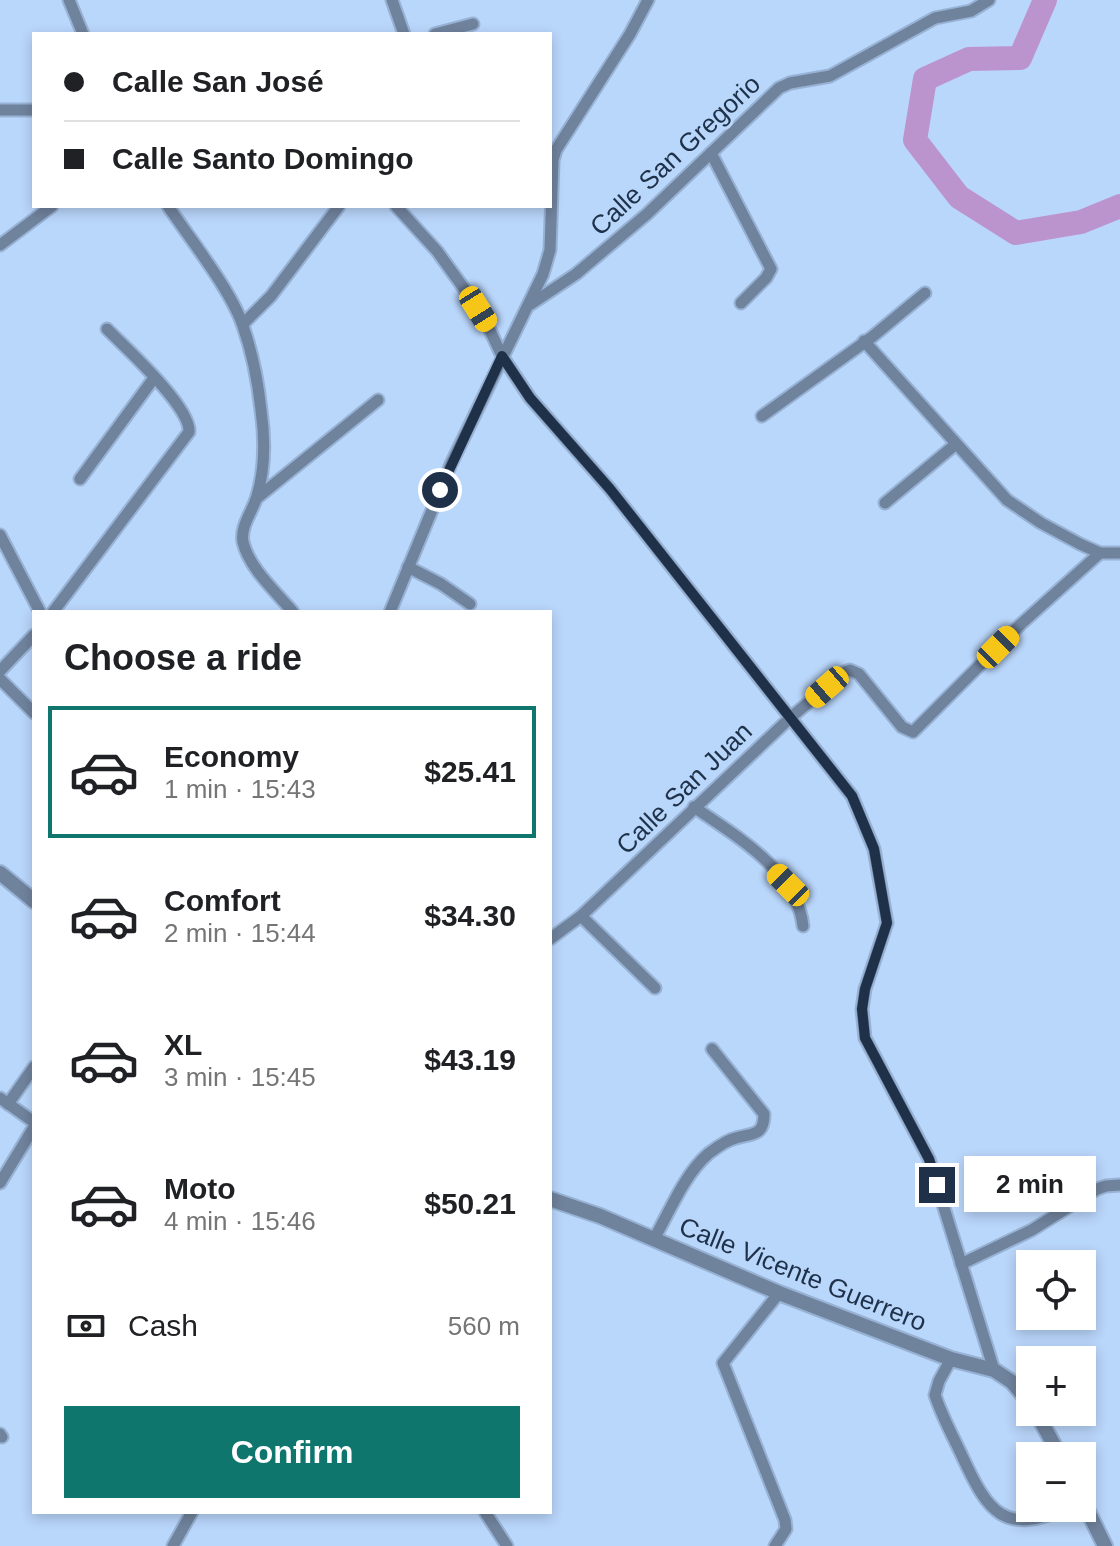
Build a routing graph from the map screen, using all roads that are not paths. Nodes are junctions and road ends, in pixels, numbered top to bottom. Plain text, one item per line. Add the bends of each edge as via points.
1 (69, 0) edge
2 (392, 0) edge
3 (648, 0) edge
4 (989, 0) edge
5 (473, 24) dead end
6 (82, 32) edge
7 (403, 32) edge
8 (443, 32) edge
9 (0, 110) edge
10 (32, 110) edge
11 (711, 153) junction
12 (552, 190) edge
13 (49, 208) edge
14 (169, 208) edge
15 (337, 208) edge
16 (398, 208) edge
17 (551, 208) edge
18 (0, 245) edge
19 (925, 293) dead end
20 (741, 303) dead end
21 (531, 304) junction
22 (243, 324) junction
23 (107, 329) dead end
24 (864, 341) junction
25 (502, 356) junction
26 (154, 378) junction
27 (378, 400) dead end
28 (762, 416) dead end
29 (956, 444) junction
30 (80, 479) dead end
31 (256, 498) junction
32 (885, 503) dead end
33 (0, 535) edge
34 (1100, 553) junction
35 (1120, 553) edge
36 (408, 567) junction
37 (470, 604) dead end
38 (39, 610) edge
39 (55, 610) edge
40 (291, 610) edge
41 (391, 610) edge
42 (32, 637) edge
43 (0, 671) edge
44 (0, 679) edge
45 (32, 711) edge
46 (790, 718) junction
47 (694, 807) junction
48 (0, 873) edge
49 (32, 899) edge
50 (581, 916) junction
51 (803, 926) dead end
52 (552, 938) edge
53 (655, 988) dead end
54 (712, 1049) dead end
55 (32, 1069) edge
56 (4, 1101) edge
57 (32, 1123) edge
58 (32, 1128) edge
59 (0, 1183) edge
60 (1120, 1185) edge
61 (552, 1200) edge
62 (654, 1239) junction
63 (961, 1264) junction
64 (779, 1293) junction
65 (951, 1359) junction
66 (994, 1370) junction
67 (1016, 1387) edge
68 (191, 1514) edge
69 (486, 1514) edge
70 (1016, 1519) edge
71 (1093, 1522) edge
72 (173, 1546) edge
73 (507, 1546) edge
74 (775, 1546) edge
75 (1105, 1546) edge

1 - 6 street
2 - 7 street
3 - 12 street via 556,150
4 - 11 street, Calle San Gregorio via 971,11 935,18 830,76 779,88
5 - 8 street
9 - 10 street
11 - 20 street via 771,269
11 - 21 street, Calle San Gregorio via 576,274
13 - 18 street
14 - 22 street
15 - 22 street via 271,296
16 - 25 street via 468,294
17 - 21 street via 550,250
19 - 24 street
21 - 25 street
22 - 31 street via 262,412
23 - 26 street
24 - 28 street
24 - 29 street
25 - 36 street
25 - 46 street via 530,398 610,489
26 - 30 street
26 - 39 street via 187,416 189,432
27 - 31 street
29 - 32 street
29 - 34 street via 1020,510
31 - 40 street via 244,544
33 - 38 street
34 - 35 street
34 - 46 street, Calle San Juan via 913,732 905,730 850,670
36 - 37 street
36 - 41 street
42 - 43 street
44 - 45 street
46 - 47 street, Calle San Juan
46 - 63 street via 852,796 874,849 887,923 865,989 865,1038 929,1159
47 - 50 street, Calle San Juan
47 - 51 street via 759,855 788,885
48 - 49 street
50 - 52 street, Calle San Juan
50 - 53 street
54 - 62 street via 764,1114 762,1130 726,1142 697,1165
55 - 56 street
56 - 57 street
58 - 59 street
60 - 63 street via 1097,1189 1032,1230
61 - 62 street, Calle Vicente Guerrero
62 - 64 street, Calle Vicente Guerrero
63 - 66 street
64 - 65 street, Calle Vicente Guerrero
64 - 74 street via 723,1363 785,1520 785,1533
65 - 66 street, Calle Vicente Guerrero
65 - 70 street via 935,1395 984,1499 997,1514
66 - 67 street, Calle Vicente Guerrero
68 - 72 street
69 - 73 street
71 - 75 street

